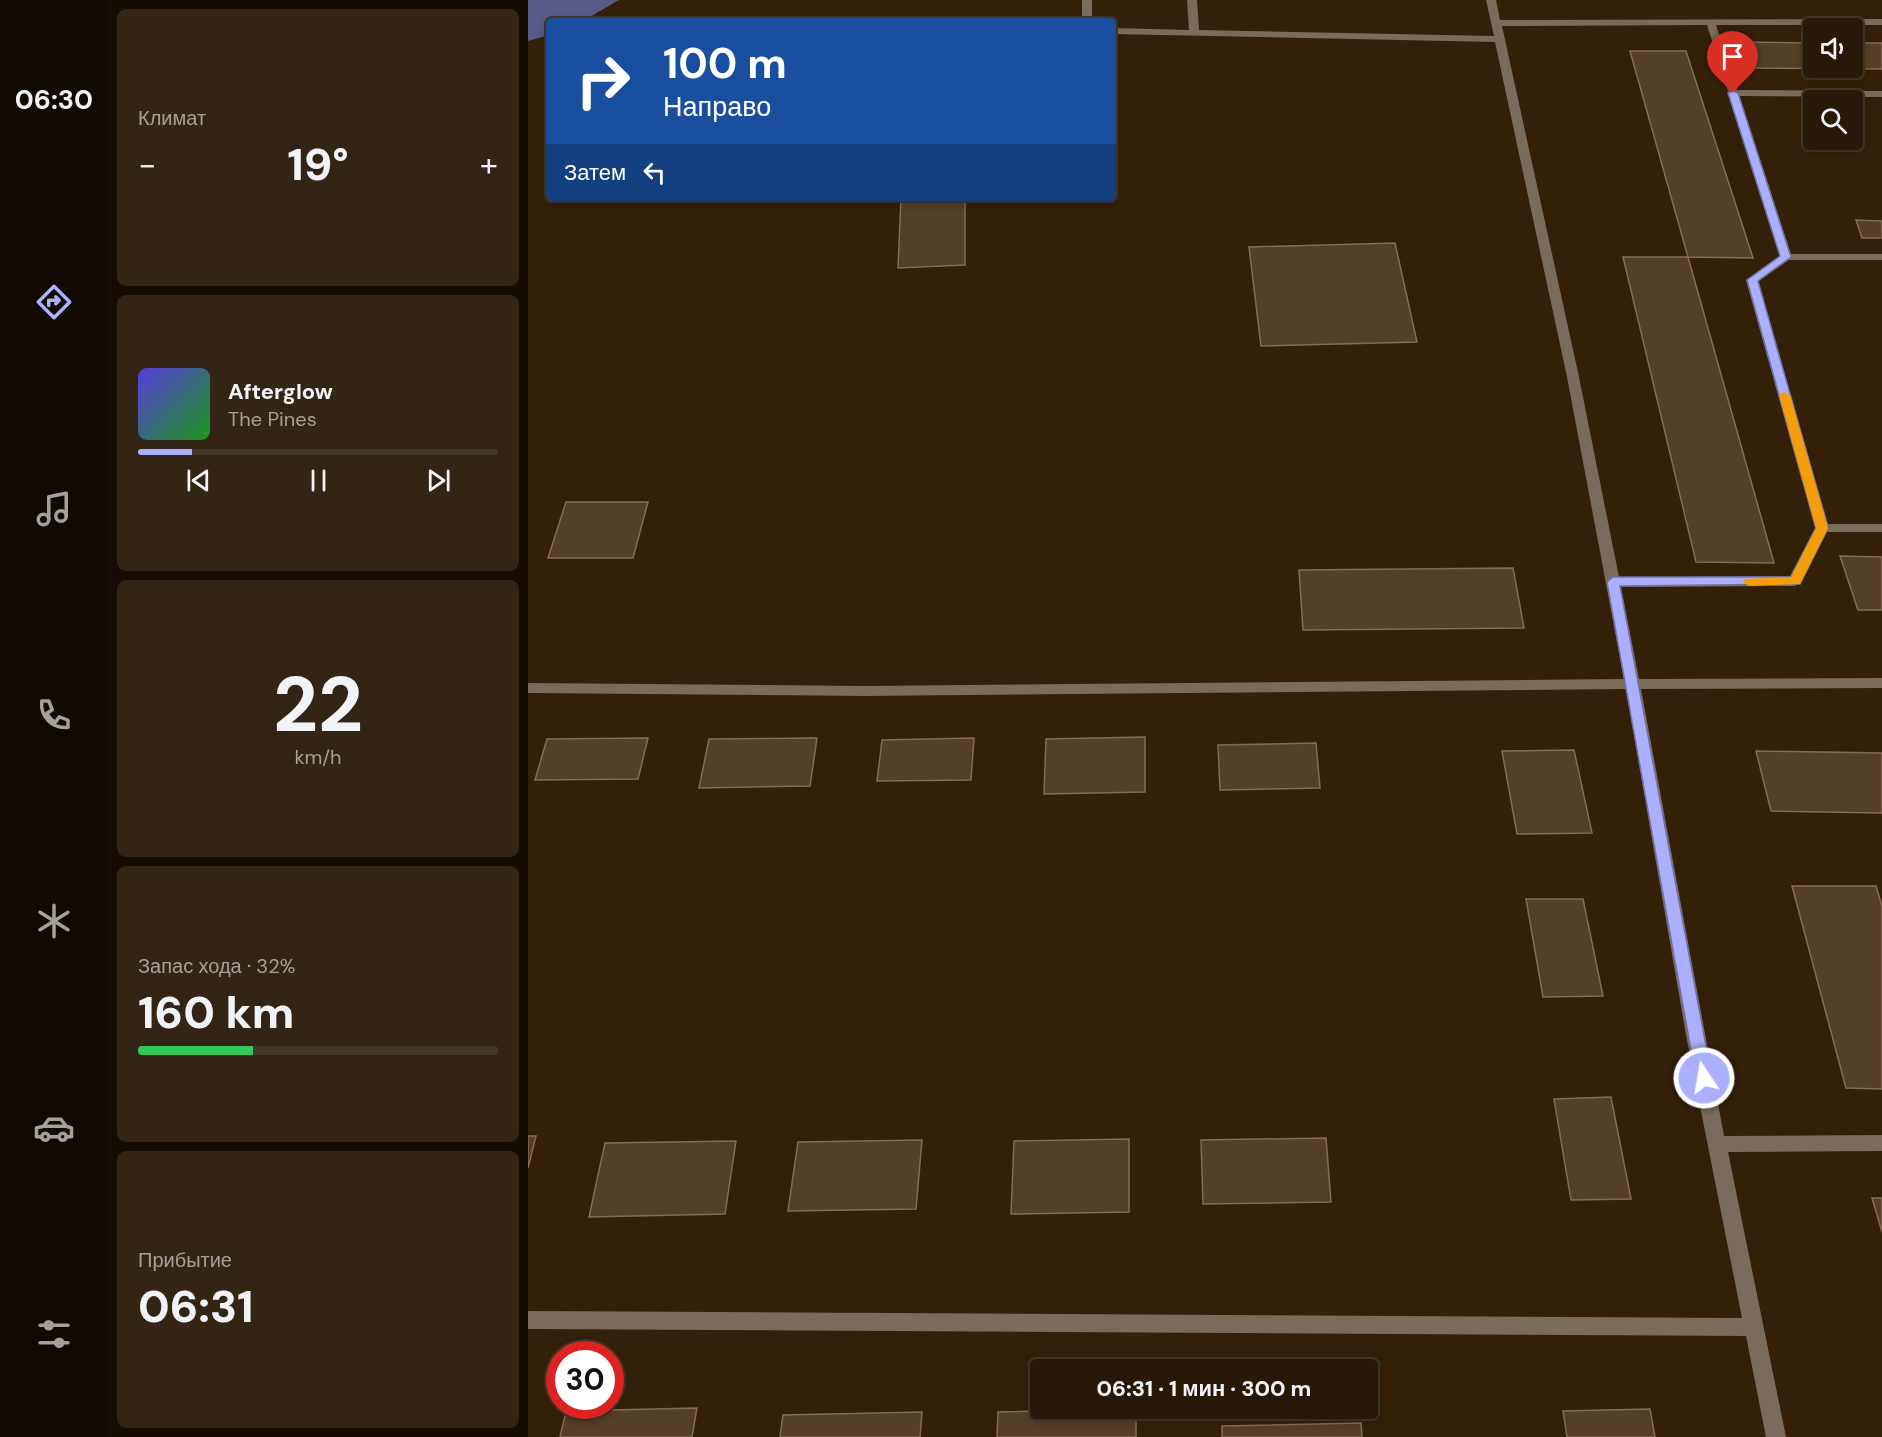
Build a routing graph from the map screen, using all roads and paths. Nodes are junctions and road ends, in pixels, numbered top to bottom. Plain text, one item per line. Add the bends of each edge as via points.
1 (1088, 0) edge
2 (1192, 0) edge
3 (1491, 0) edge
4 (1087, 18) edge
5 (1882, 22) edge
6 (1496, 23) junction
7 (1711, 24) junction
8 (1116, 31) edge
9 (1194, 34) junction
10 (1499, 39) junction
11 (1733, 93) junction
12 (1882, 94) edge
13 (1786, 257) junction
14 (1882, 257) edge
15 (1822, 528) junction
16 (1882, 528) edge
17 (1613, 582) junction
18 (1632, 682) junction
19 (1882, 683) edge
20 (528, 688) edge
21 (1882, 1143) edge
22 (1718, 1144) junction
23 (528, 1320) edge
24 (1755, 1328) junction
25 (1776, 1437) edge

1 - 4 street
2 - 9 street
3 - 6 street
5 - 7 street
6 - 7 street
6 - 10 street
7 - 11 street
8 - 9 street
9 - 10 street
10 - 17 street
11 - 12 street
11 - 13 street
13 - 14 street
13 - 15 street via 1752,280
15 - 16 street
15 - 17 street via 1795,581
17 - 18 street
18 - 19 street
18 - 20 street via 753,692
18 - 22 street
21 - 22 street
22 - 24 street
23 - 24 street
24 - 25 street

